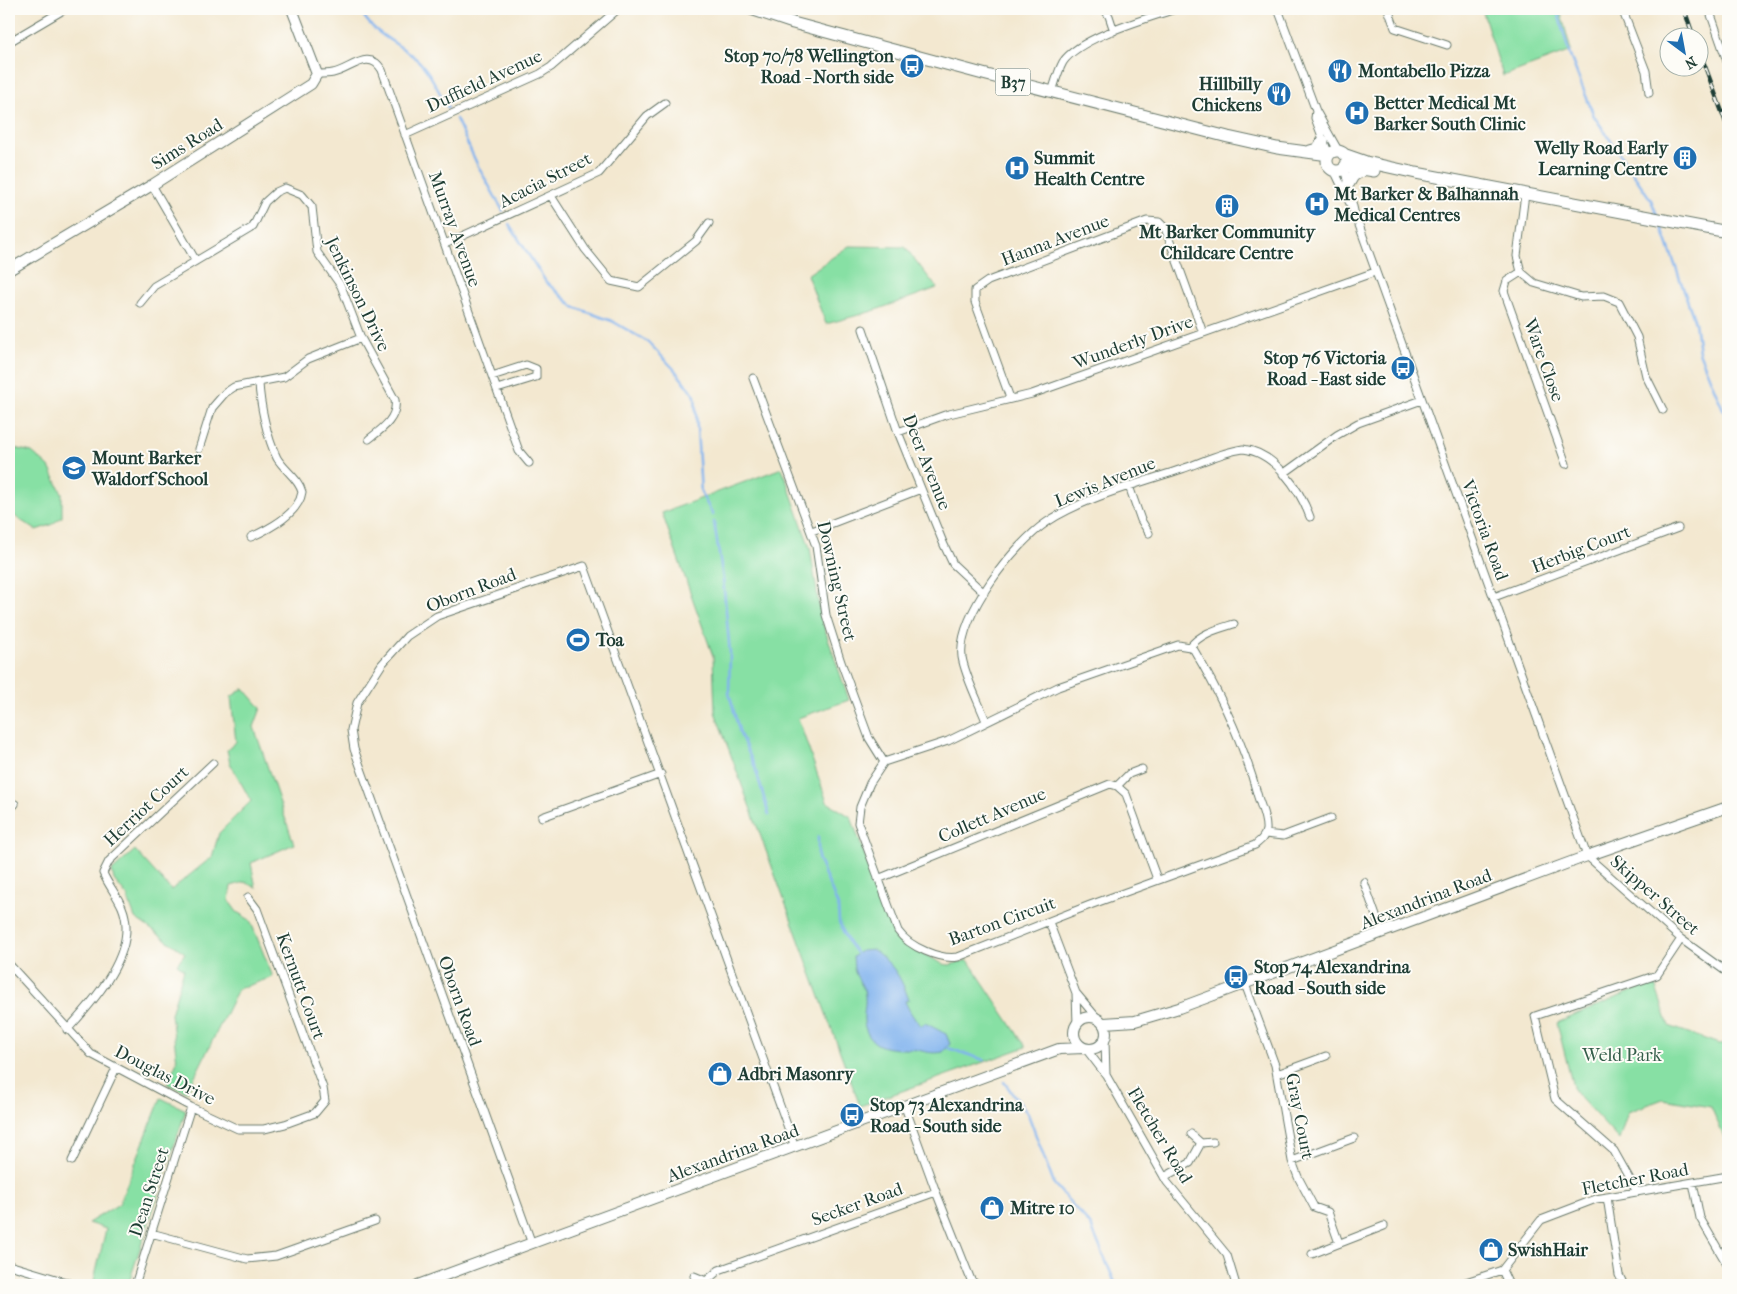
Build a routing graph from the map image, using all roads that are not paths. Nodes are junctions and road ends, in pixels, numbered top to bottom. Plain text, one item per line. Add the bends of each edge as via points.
1 (65, 9) edge
2 (292, 9) edge
3 (618, 9) edge
4 (751, 9) edge
5 (1104, 9) edge
6 (1175, 9) edge
7 (1278, 9) edge
8 (1388, 9) edge
9 (1622, 9) edge
10 (1709, 9) edge
11 (1114, 31) junction
12 (9, 42) edge
13 (1447, 46) dead end
14 (1728, 64) edge
15 (316, 74) junction
16 (1052, 92) junction
17 (1649, 93) dead end
18 (666, 103) dead end
19 (1316, 111) junction
20 (405, 135) junction
21 (1323, 141) junction
22 (1277, 148) junction
23 (1310, 152) junction
24 (1336, 160) junction
25 (1365, 169) junction
26 (1416, 174) junction
27 (1349, 182) junction
28 (152, 184) junction
29 (1525, 194) junction
30 (551, 196) junction
31 (1355, 214) junction
32 (709, 223) dead end
33 (1728, 232) edge
34 (445, 244) junction
35 (196, 261) junction
36 (9, 270) edge
37 (1375, 272) junction
38 (1520, 272) junction
39 (140, 303) dead end
40 (863, 329) dead end
41 (1203, 333) junction
42 (361, 338) junction
43 (492, 376) junction
44 (753, 378) dead end
45 (259, 383) junction
46 (497, 390) junction
47 (1010, 398) junction
48 (1422, 400) junction
49 (1663, 410) dead end
50 (898, 432) junction
51 (369, 439) dead end
52 (199, 449) dead end
53 (529, 463) dead end
54 (1566, 464) dead end
55 (1283, 474) junction
56 (1129, 486) junction
57 (921, 489) junction
58 (1310, 517) dead end
59 (1678, 528) dead end
60 (812, 531) junction
61 (1149, 533) dead end
62 (251, 537) dead end
63 (984, 593) junction
64 (1494, 597) junction
65 (1234, 624) dead end
66 (1190, 647) junction
67 (986, 721) junction
68 (884, 762) junction
69 (213, 763) dead end
70 (1142, 769) dead end
71 (660, 774) junction
72 (1118, 786) junction
73 (15, 804) dead end
74 (1728, 807) edge
75 (9, 810) edge
76 (542, 817) dead end
77 (1331, 818) dead end
78 (1265, 834) junction
79 (1587, 856) junction
80 (878, 879) junction
81 (1157, 880) junction
82 (1364, 882) dead end
83 (248, 897) dead end
84 (1049, 922) junction
85 (1382, 933) junction
86 (1681, 939) junction
87 (9, 964) edge
88 (1728, 973) edge
89 (1245, 984) junction
90 (1076, 993) junction
91 (1100, 1021) junction
92 (1135, 1021) junction
93 (1076, 1026) junction
94 (67, 1030) junction
95 (1106, 1039) junction
96 (1058, 1049) junction
97 (1085, 1049) junction
98 (1326, 1056) dead end
99 (116, 1068) junction
100 (1277, 1074) junction
101 (1106, 1075) junction
102 (323, 1088) joint
103 (191, 1107) junction
104 (905, 1107) junction
105 (1190, 1134) dead end
106 (1354, 1138) dead end
107 (1214, 1142) dead end
108 (1201, 1143) junction
109 (795, 1147) junction
110 (72, 1161) dead end
111 (1292, 1161) junction
112 (1728, 1176) edge
113 (1164, 1177) junction
114 (1693, 1183) junction
115 (936, 1192) junction
116 (1637, 1192) junction
117 (1607, 1197) junction
118 (375, 1221) dead end
119 (1384, 1226) dead end
120 (151, 1233) junction
121 (1339, 1243) junction
122 (532, 1244) junction
123 (1312, 1254) dead end
124 (9, 1265) edge
125 (1728, 1266) edge
126 (1502, 1270) junction
127 (694, 1276) dead end
128 (706, 1283) edge
129 (76, 1285) edge
130 (135, 1285) edge
131 (418, 1285) edge
132 (977, 1285) edge
133 (1236, 1285) edge
134 (1457, 1285) edge
135 (1509, 1285) edge
136 (1624, 1285) edge

1 - 12 street
2 - 15 main road
3 - 20 street, Duffield Avenue via 540,74
4 - 16 main road, B37 via 802,26
5 - 11 street
6 - 11 street
7 - 19 street, Victoria Road
8 - 13 street via 1395,28
9 - 17 street via 1646,71
10 - 14 street
11 - 16 street via 1076,49 1063,63
15 - 20 street, Murray Avenue via 333,73 363,60 378,63
15 - 28 main road, Sims Road via 311,84 298,94
16 - 22 main road, B37
18 - 30 street, Acacia Street via 647,116 599,173
19 - 21 street, Victoria Road via 1315,118
19 - 24 street, Victoria Road
20 - 34 street, Murray Avenue
21 - 23 main road
21 - 24 street, Victoria Road
22 - 23 main road, B37
22 - 24 main road, B37
23 - 24 main road, B37
24 - 25 main road, B37
24 - 26 main road, B37 via 1366,162
24 - 27 street, Victoria Road
24 - 31 street, Victoria Road
25 - 26 main road, B37
25 - 27 main road via 1352,176
26 - 29 main road, B37
27 - 31 street, Victoria Road
28 - 35 street
28 - 36 main road, Sims Road
29 - 33 main road, B37
29 - 38 street via 1517,256
30 - 32 street via 585,249 611,281 639,287 696,241
30 - 34 street, Acacia Street
31 - 37 street, Victoria Road
34 - 43 street, Murray Avenue
35 - 39 street via 154,286
35 - 42 street, Jenkinson Drive via 253,226 265,202 276,192 285,188 296,191 312,207 317,252 342,286
37 - 41 street, Wunderly Drive
37 - 48 street, Victoria Road
38 - 49 street via 1529,280 1553,289 1581,297 1604,296 1619,302 1637,338 1646,376
38 - 54 street, Ware Close via 1507,281 1504,291
40 - 50 street, Deer Avenue
41 - 47 street, Wunderly Drive via 1032,394
41 - 47 street, Hanna Avenue via 1164,228 1159,222 1147,221 988,281 975,290 976,302
42 - 45 street via 308,360 284,377
42 - 51 street, Jenkinson Drive via 395,400 396,408 385,425
43 - 46 street, Murray Avenue
43 - 46 street via 526,365 536,369 536,377
44 - 60 street, Downing Street
45 - 52 street via 234,387 219,398 204,427
45 - 62 street via 260,401 273,448 302,492 296,506 268,529
46 - 53 street, Murray Avenue via 520,451
47 - 50 street, Wunderly Drive via 945,415
48 - 55 street via 1358,423
48 - 64 street, Victoria Road
50 - 57 street, Deer Avenue
55 - 56 street, Lewis Avenue via 1265,455 1243,449
55 - 58 street, Lewis Avenue via 1304,501
56 - 61 street
56 - 63 street, Lewis Avenue via 1060,514 1046,523 1022,543
57 - 60 street
57 - 63 street, Deer Avenue via 952,564
59 - 64 street, Herbig Court
60 - 68 street, Downing Street via 826,615 869,738
63 - 67 street, Lewis Avenue via 966,630 962,657
64 - 79 street, Victoria Road
65 - 66 street via 1204,634
66 - 67 street via 1169,647 1058,687
66 - 78 street via 1231,719 1248,760 1266,822
67 - 68 street via 948,742
68 - 80 street, Barton Circuit via 870,783 858,816 859,831
69 - 94 street, Herriot Court via 109,862 103,873 122,907 126,926 120,955 98,996
70 - 72 street via 1129,774
71 - 76 street
71 - 109 street, Oborn Road
71 - 122 street, Oborn Road via 584,566 437,616 420,626 382,664 357,703 351,730 354,749
72 - 80 street, Collett Avenue via 1098,786
72 - 81 street via 1126,794
73 - 75 street
74 - 79 main road, Alexandrina Road
77 - 78 street via 1283,836
78 - 81 street, Barton Circuit via 1255,845
79 - 85 main road, Alexandrina Road
79 - 86 street, Skipper Street
80 - 84 street, Barton Circuit via 902,936 942,956 958,956
81 - 84 street, Barton Circuit
82 - 85 street
83 - 102 street, Kernutt Court via 256,909
84 - 90 street
85 - 89 main road, Alexandrina Road
86 - 88 street, Skipper Street
86 - 116 street via 1657,975 1535,1016 1555,1099 1614,1151
87 - 94 street, Douglas Drive
89 - 92 main road, Alexandrina Road
89 - 100 street, Gray Court
90 - 91 street
90 - 93 street
91 - 92 main road, Alexandrina Road
91 - 93 main road via 1086,1017
91 - 95 main road
92 - 95 main road, Alexandrina Road
93 - 96 main road
93 - 97 main road via 1074,1038
94 - 99 street, Douglas Drive via 91,1054
95 - 97 main road via 1099,1047
95 - 101 street, Fletcher Road
96 - 97 main road, Alexandrina Road
96 - 104 main road, Alexandrina Road
97 - 101 street, Fletcher Road
98 - 100 street
99 - 103 street, Douglas Drive
99 - 110 street
100 - 111 street, Gray Court
101 - 113 street, Fletcher Road
102 - 103 street, Douglas Drive via 325,1101 315,1113 264,1129 238,1129
103 - 120 street, Dean Street
104 - 109 main road, Alexandrina Road
104 - 115 street
105 - 108 street
106 - 111 street
107 - 108 street
108 - 113 street via 1190,1163
109 - 122 main road, Alexandrina Road
111 - 121 street, Gray Court via 1314,1206 1328,1212
112 - 114 street, Fletcher Road
113 - 133 street, Fletcher Road via 1227,1255
114 - 116 street, Fletcher Road
114 - 125 street via 1700,1218
115 - 128 street, Secker Road via 719,1270
115 - 132 street via 971,1280
116 - 117 street, Fletcher Road
117 - 126 street, Fletcher Road via 1541,1220
117 - 136 street via 1619,1275
118 - 120 street via 276,1256 247,1259
119 - 121 street
120 - 130 street, Dean Street
121 - 123 street
122 - 131 main road, Alexandrina Road
124 - 129 street
126 - 134 street
126 - 135 street
127 - 128 street, Secker Road

